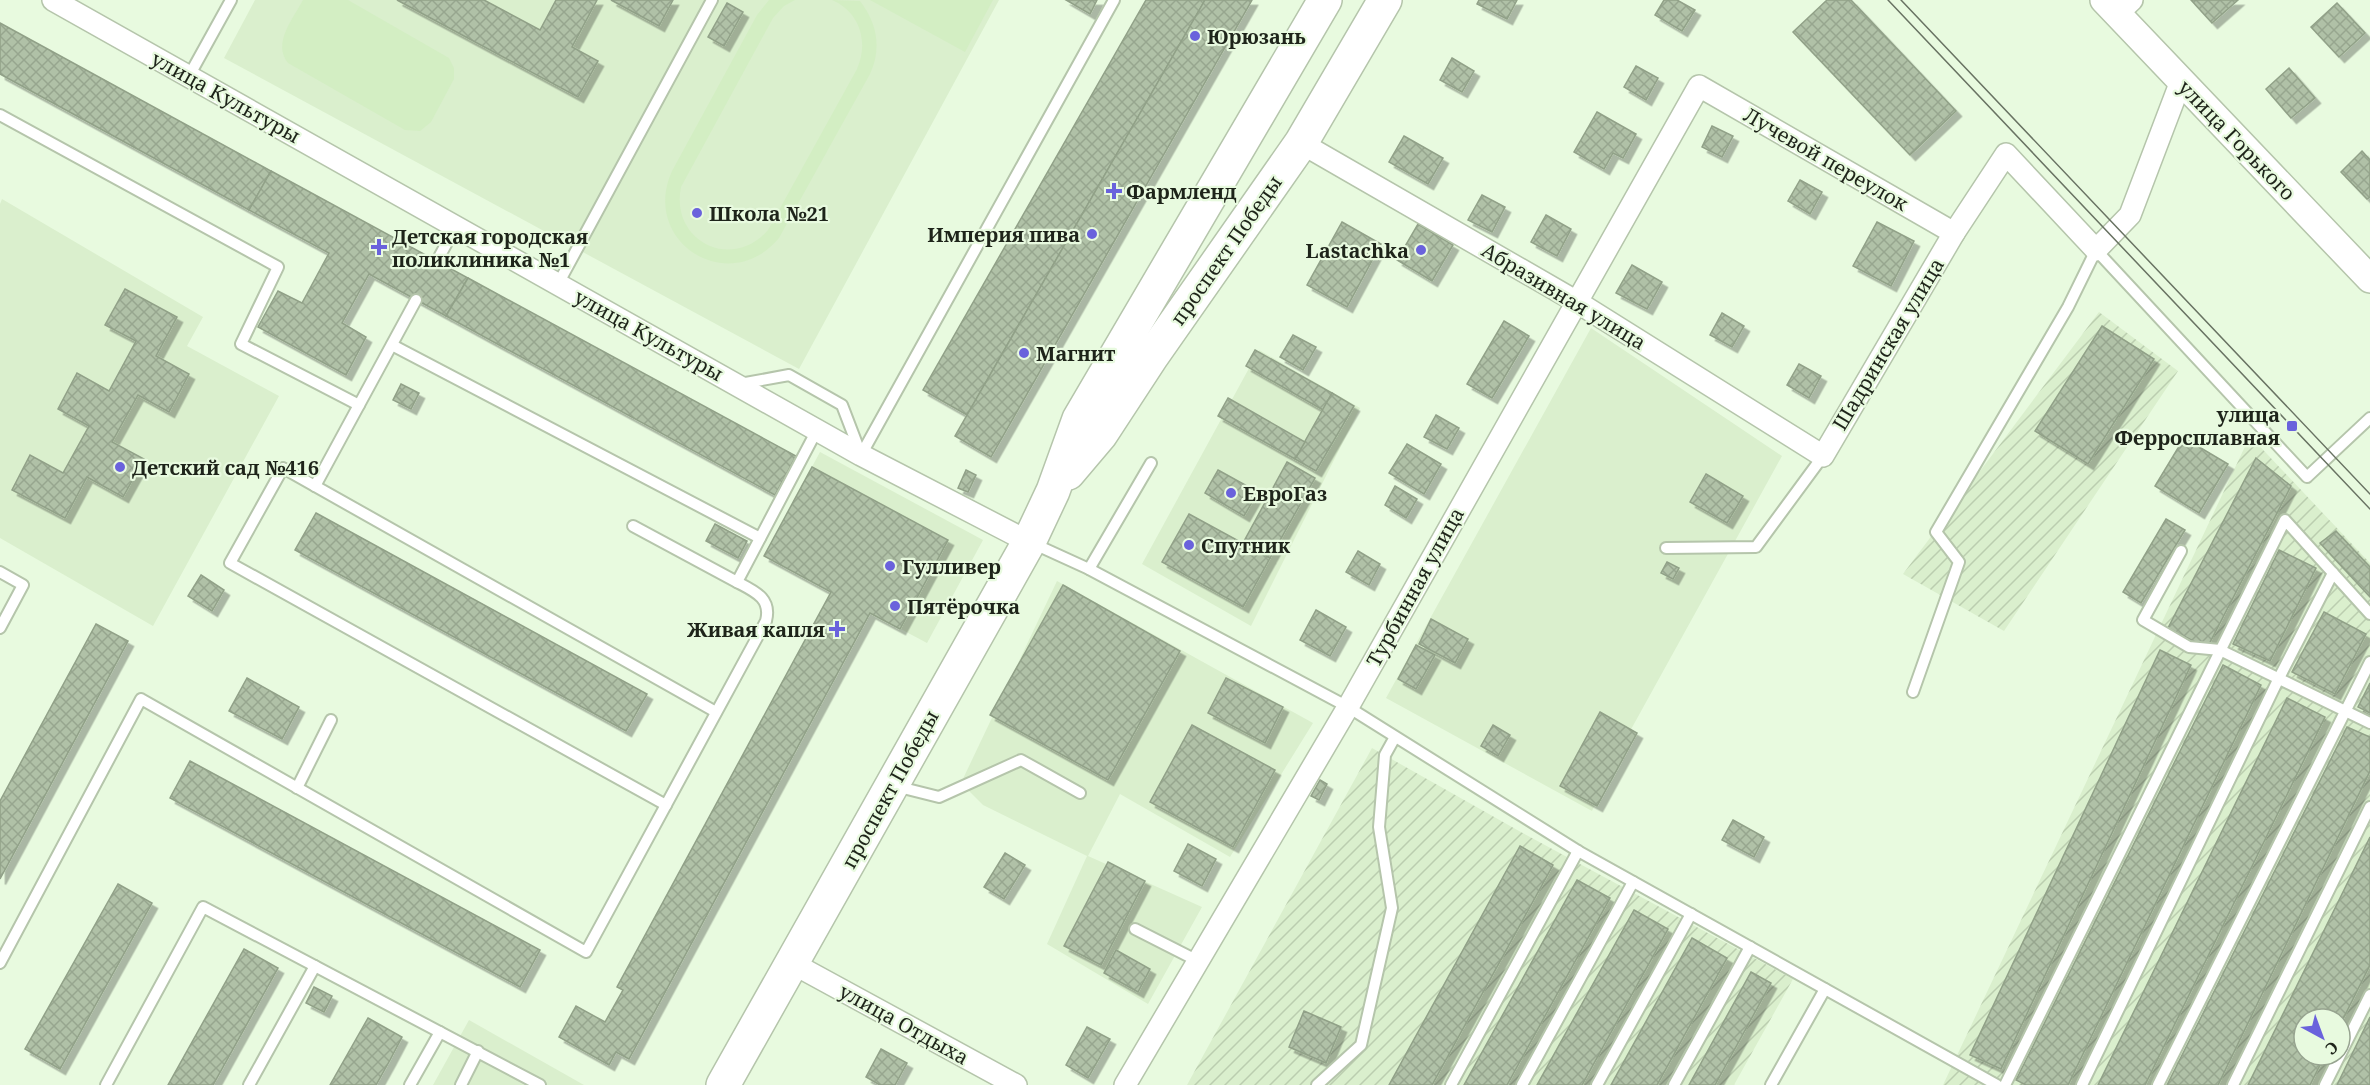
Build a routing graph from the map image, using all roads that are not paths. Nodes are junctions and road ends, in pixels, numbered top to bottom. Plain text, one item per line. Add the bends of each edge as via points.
1 (53, 0) edge
2 (231, 0) edge
3 (712, 0) edge
4 (1114, 0) edge
5 (1326, 0) edge
6 (1385, 0) edge
7 (2118, 5) edge
8 (189, 76) junction
9 (2181, 81) junction
10 (1699, 86) joint
11 (0, 116) edge
12 (1301, 142) junction
13 (456, 226) junction
14 (1954, 232) junction
15 (2096, 250) junction
16 (437, 261) dead end
17 (2370, 279) edge
18 (558, 284) junction
19 (416, 300) dead end
20 (1577, 302) junction
21 (392, 345) junction
22 (736, 384) junction
23 (359, 405) junction
24 (2370, 418) edge
25 (817, 430) junction
26 (861, 455) junction
27 (1822, 456) junction
28 (1151, 463) dead end
29 (315, 486) junction
30 (1053, 490) junction
31 (633, 526) dead end
32 (760, 538) junction
33 (1029, 542) junction
34 (1666, 548) dead end
35 (2181, 550) dead end
36 (1089, 569) junction
37 (0, 572) edge
38 (2333, 573) junction
39 (737, 582) junction
40 (2370, 614) edge
41 (0, 628) edge
42 (2220, 650) junction
43 (2370, 662) edge
44 (2279, 678) junction
45 (1913, 692) dead end
46 (1347, 708) junction
47 (2345, 711) junction
48 (716, 712) junction
49 (331, 720) dead end
50 (2370, 723) edge
51 (1395, 737) junction
52 (892, 785) junction
53 (297, 788) junction
54 (1080, 793) dead end
55 (666, 805) junction
56 (2370, 807) edge
57 (1578, 851) junction
58 (1633, 882) junction
59 (1691, 914) junction
60 (1135, 929) dead end
61 (1750, 947) junction
62 (1198, 961) junction
63 (0, 963) edge
64 (792, 963) junction
65 (315, 966) junction
66 (1825, 989) junction
67 (2370, 995) edge
68 (440, 1032) junction
69 (478, 1051) junction
70 (106, 1085) edge
71 (249, 1085) edge
72 (410, 1085) edge
73 (461, 1085) edge
74 (540, 1085) edge
75 (723, 1085) edge
76 (1016, 1085) edge
77 (1125, 1085) edge
78 (1317, 1085) edge
79 (1451, 1085) edge
80 (1522, 1085) edge
81 (1597, 1085) edge
82 (1674, 1085) edge
83 (1771, 1085) edge
84 (1997, 1085) edge
85 (2005, 1085) edge
86 (2082, 1085) edge
87 (2158, 1085) edge
88 (2233, 1085) edge
89 (2325, 1085) edge

1 - 8 street, улица Культуры
2 - 8 lane
3 - 18 lane
4 - 26 lane
5 - 30 main road, проспект Победы via 1079,419
6 - 12 main road, проспект Победы
7 - 9 street, улица Горького
8 - 13 street, улица Культуры
9 - 15 street via 2130,215
9 - 17 street, улица Горького
10 - 14 street, Лучевой переулок
10 - 20 street, Турбинная улица
11 - 23 lane via 278,267 241,344
12 - 20 street, Абразивная улица
12 - 30 main road, проспект Победы via 1101,434
13 - 16 lane
13 - 18 street, улица Культуры
14 - 15 street, Шадринская улица via 2006,154
14 - 27 street, Шадринская улица
15 - 24 lane via 2307,477
15 - 45 lane via 2068,307 1936,532 1959,562
18 - 22 street, улица Культуры
19 - 21 lane
20 - 27 street, Абразивная улица
20 - 46 street, Турбинная улица
21 - 23 lane
21 - 32 lane
22 - 25 street, улица Культуры
22 - 26 lane via 789,375 842,405
23 - 29 lane
25 - 26 street, улица Культуры
25 - 32 lane
26 - 33 street, улица Культуры
27 - 34 lane via 1756,547
28 - 36 lane
29 - 48 lane
29 - 55 lane via 283,468 231,563
30 - 33 main road, проспект Победы
31 - 39 lane
32 - 39 lane
33 - 36 lane
33 - 52 main road, проспект Победы
35 - 42 lane via 2143,620 2189,647
36 - 46 lane
37 - 41 lane via 23,585
38 - 40 lane
38 - 42 lane via 2285,520
38 - 44 lane
39 - 48 lane via 760,595 767,605 767,615
42 - 44 lane
42 - 85 lane
43 - 47 lane
44 - 47 lane
44 - 86 lane
46 - 51 lane
46 - 62 street, Турбинная улица
47 - 50 lane
47 - 87 lane
48 - 55 lane
49 - 53 lane
51 - 57 lane
51 - 78 lane via 1385,755 1378,827 1392,908 1361,1045
52 - 54 lane via 939,798 1021,760
52 - 64 main road, проспект Победы
53 - 55 lane via 586,952
53 - 63 lane via 141,699
56 - 88 lane
57 - 58 lane
57 - 79 lane
58 - 59 lane
58 - 80 lane
59 - 61 lane
59 - 81 lane
60 - 62 lane
61 - 66 lane
61 - 82 lane
62 - 77 street, Турбинная улица
64 - 75 main road, проспект Победы
64 - 76 street, улица Отдыха
65 - 68 lane
65 - 70 lane via 204,907
65 - 71 lane
66 - 83 lane
66 - 84 lane
67 - 89 lane
68 - 69 lane
68 - 72 lane
69 - 73 lane
69 - 74 lane

